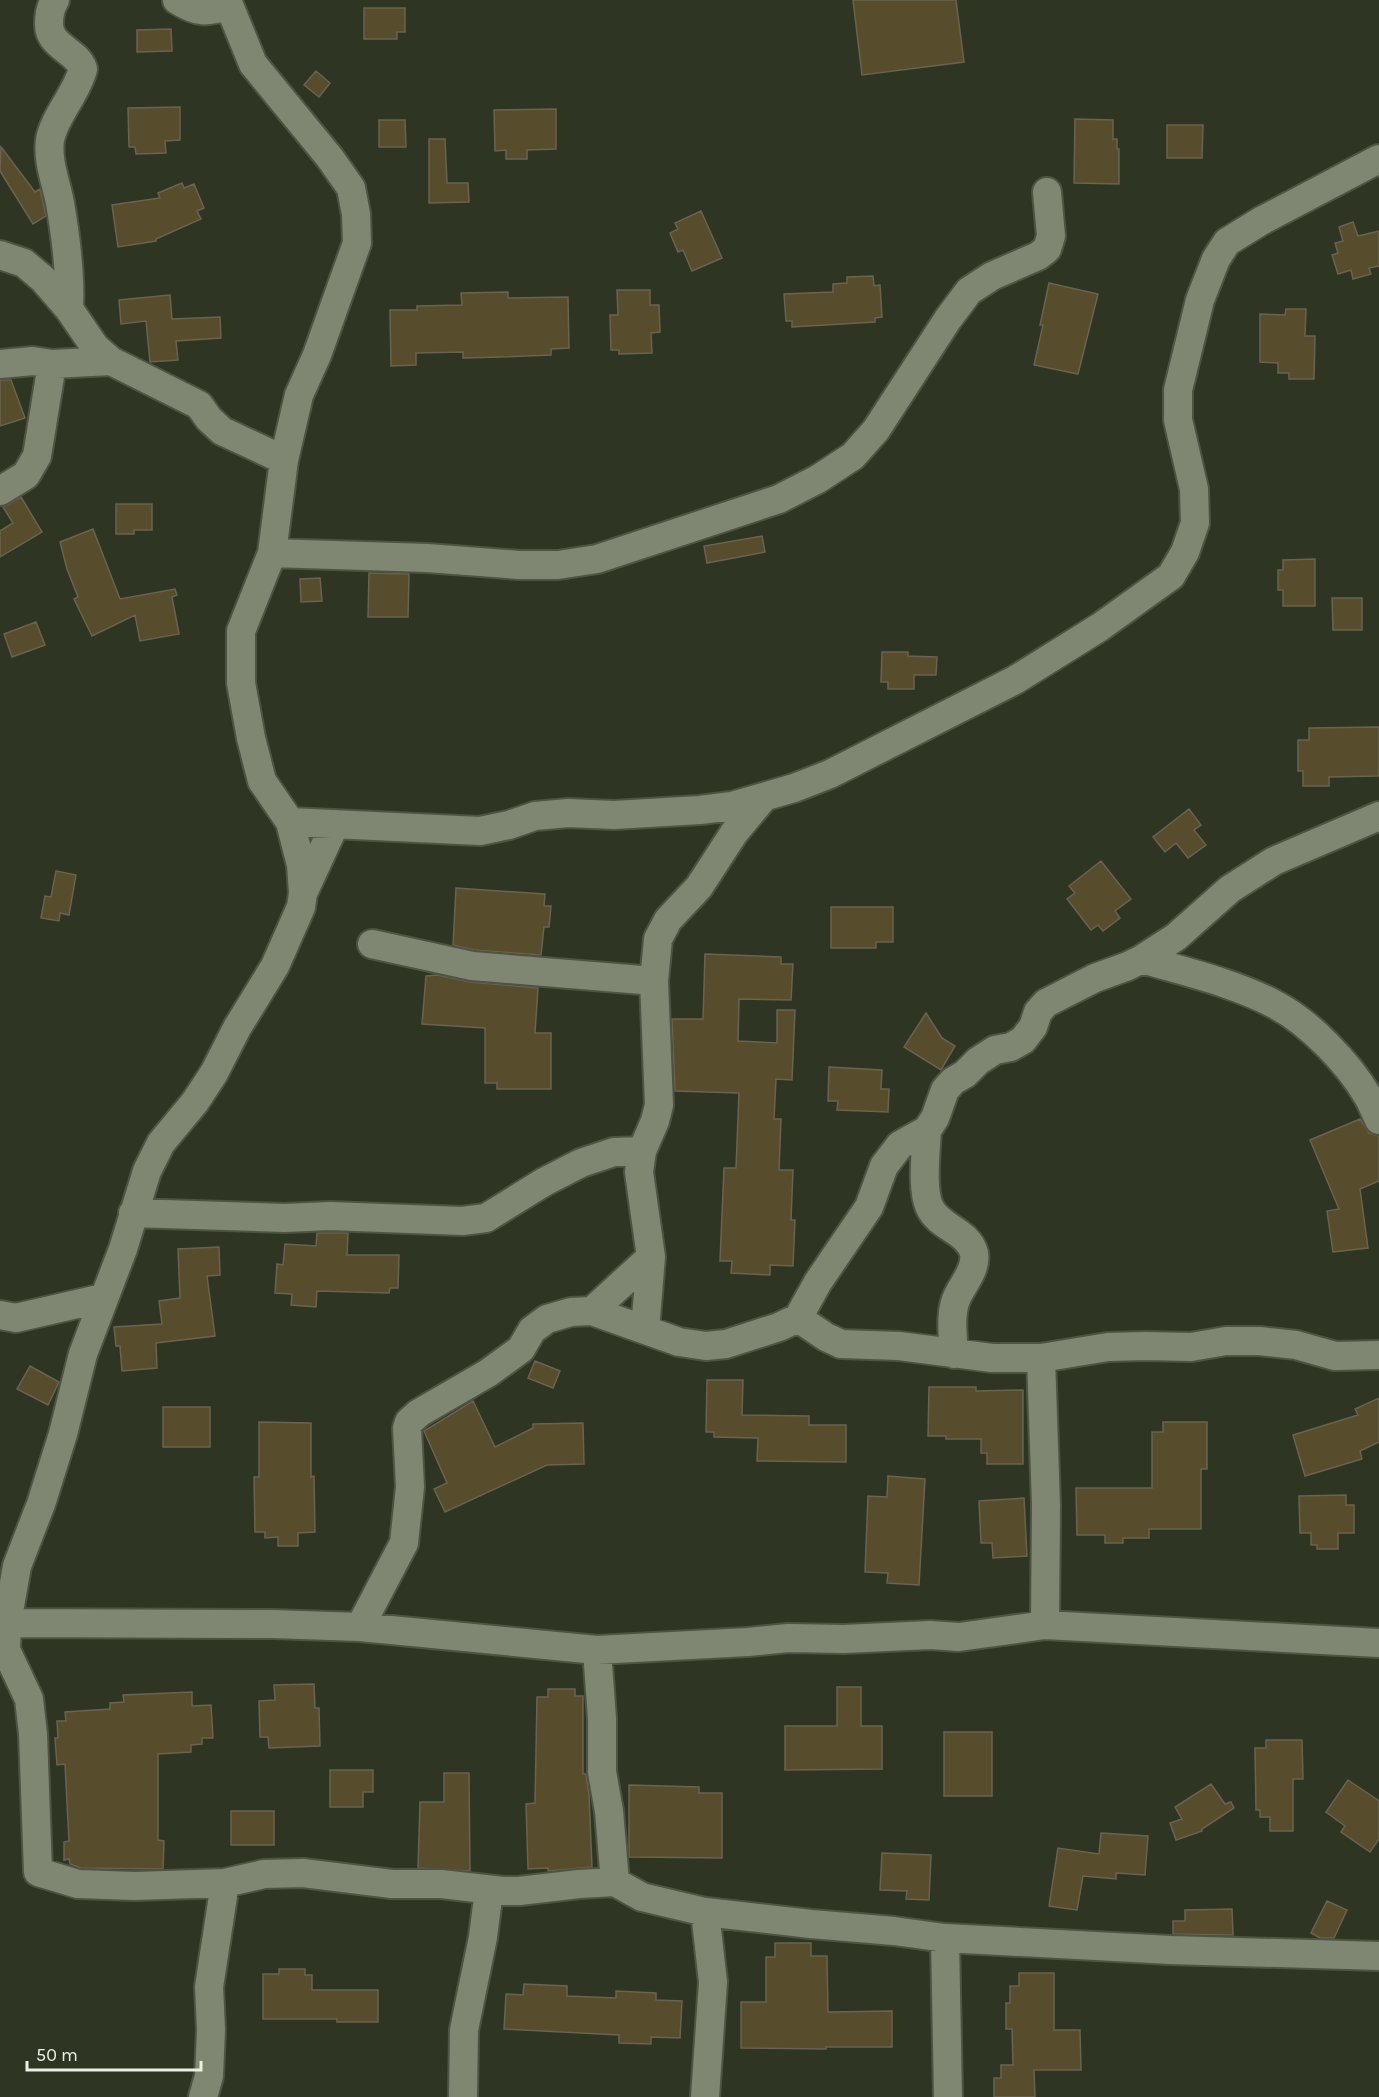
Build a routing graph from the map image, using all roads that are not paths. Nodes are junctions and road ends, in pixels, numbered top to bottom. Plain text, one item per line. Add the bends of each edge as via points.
1 (55, 0) edge
2 (177, 0) edge
3 (228, 2) edge
4 (1379, 159) edge
5 (1047, 192) dead end
6 (0, 255) edge
7 (69, 309) junction
8 (111, 362) junction
9 (0, 364) edge
10 (52, 364) junction
11 (284, 460) junction
12 (0, 491) edge
13 (272, 553) junction
14 (763, 798) junction
15 (700, 810) junction
16 (1379, 816) edge
17 (290, 822) junction
18 (335, 824) junction
19 (723, 851) junction
20 (303, 893) junction
21 (1176, 937) junction
22 (372, 944) dead end
23 (1142, 958) junction
24 (1187, 972) junction
25 (654, 981) junction
26 (1379, 1120) edge
27 (927, 1130) junction
28 (642, 1151) junction
29 (134, 1214) junction
30 (651, 1257) junction
31 (103, 1298) junction
32 (592, 1311) junction
33 (0, 1315) edge
34 (798, 1318) junction
35 (645, 1330) junction
36 (954, 1354) junction
37 (1379, 1355) edge
38 (1041, 1358) junction
39 (4, 1623) edge
40 (1045, 1625) junction
41 (360, 1627) junction
42 (1379, 1643) edge
43 (597, 1650) junction
44 (615, 1882) junction
45 (225, 1883) junction
46 (489, 1890) junction
47 (705, 1912) junction
48 (945, 1938) junction
49 (1379, 1956) edge
50 (203, 2097) edge
51 (463, 2097) edge
52 (705, 2097) edge
53 (948, 2097) edge

1 - 7 street via 49,29 54,40 81,61 83,69 50,137 49,156 71,280
2 - 3 street via 192,9 210,11
3 - 11 street via 253,64 351,188 356,214 357,243 299,395
4 - 14 street via 1227,242 1216,260 1200,300 1178,390 1178,420 1194,489 1195,522 1185,552 1171,576 1100,627 1015,680 830,774
5 - 13 street via 1051,236 1047,249 969,291 876,430 853,456 779,499 597,559 558,565
6 - 7 street via 24,263
7 - 8 street via 82,331
8 - 10 street
8 - 11 street via 199,405 222,431
9 - 10 street
10 - 12 street via 37,456 26,475
11 - 13 street
13 - 17 street via 241,632 241,683 262,781
14 - 15 street
14 - 19 street
15 - 18 street via 535,816 480,831
15 - 19 street
16 - 21 street via 1274,861 1230,889
17 - 18 street
17 - 20 street
18 - 20 street
19 - 25 street via 699,888 668,920 658,939
20 - 29 street via 301,907 275,966 195,1102 161,1143 147,1171
21 - 23 street
21 - 24 street
22 - 25 street via 472,966
23 - 24 street
23 - 27 street via 1046,1003 1023,1040 978,1060 945,1090
24 - 26 street via 1277,1006 1300,1022 1347,1067
25 - 28 street via 659,1105
27 - 34 street via 900,1146 884,1166 869,1206
27 - 36 street via 926,1186 930,1208 943,1223 968,1239 974,1254 974,1264 956,1298
28 - 29 street via 614,1152 580,1163 486,1218 462,1221
28 - 30 street via 639,1172
29 - 31 street
30 - 32 street
30 - 35 street
31 - 33 street via 16,1318
31 - 39 street via 83,1354 41,1504 17,1566
32 - 35 street
32 - 41 street via 547,1319 532,1330 521,1349 489,1373 409,1422 410,1486 404,1543
34 - 35 street via 726,1344 706,1346
34 - 36 street via 841,1344 899,1346
36 - 38 street
37 - 38 street via 1335,1356 1296,1345 1226,1341 1191,1347 1108,1347
38 - 40 street
39 - 41 street
39 - 45 street via 6,1650 28,1699 33,1734 38,1872 78,1884
40 - 42 street
40 - 43 street via 959,1637 788,1638
41 - 43 street
43 - 44 street via 602,1772
44 - 46 street
44 - 47 street via 642,1897
45 - 46 street via 264,1874 303,1873
45 - 50 street via 209,1987 209,2076
46 - 51 street via 464,2030
47 - 48 street
47 - 52 street via 713,1982
48 - 49 street
48 - 53 street

